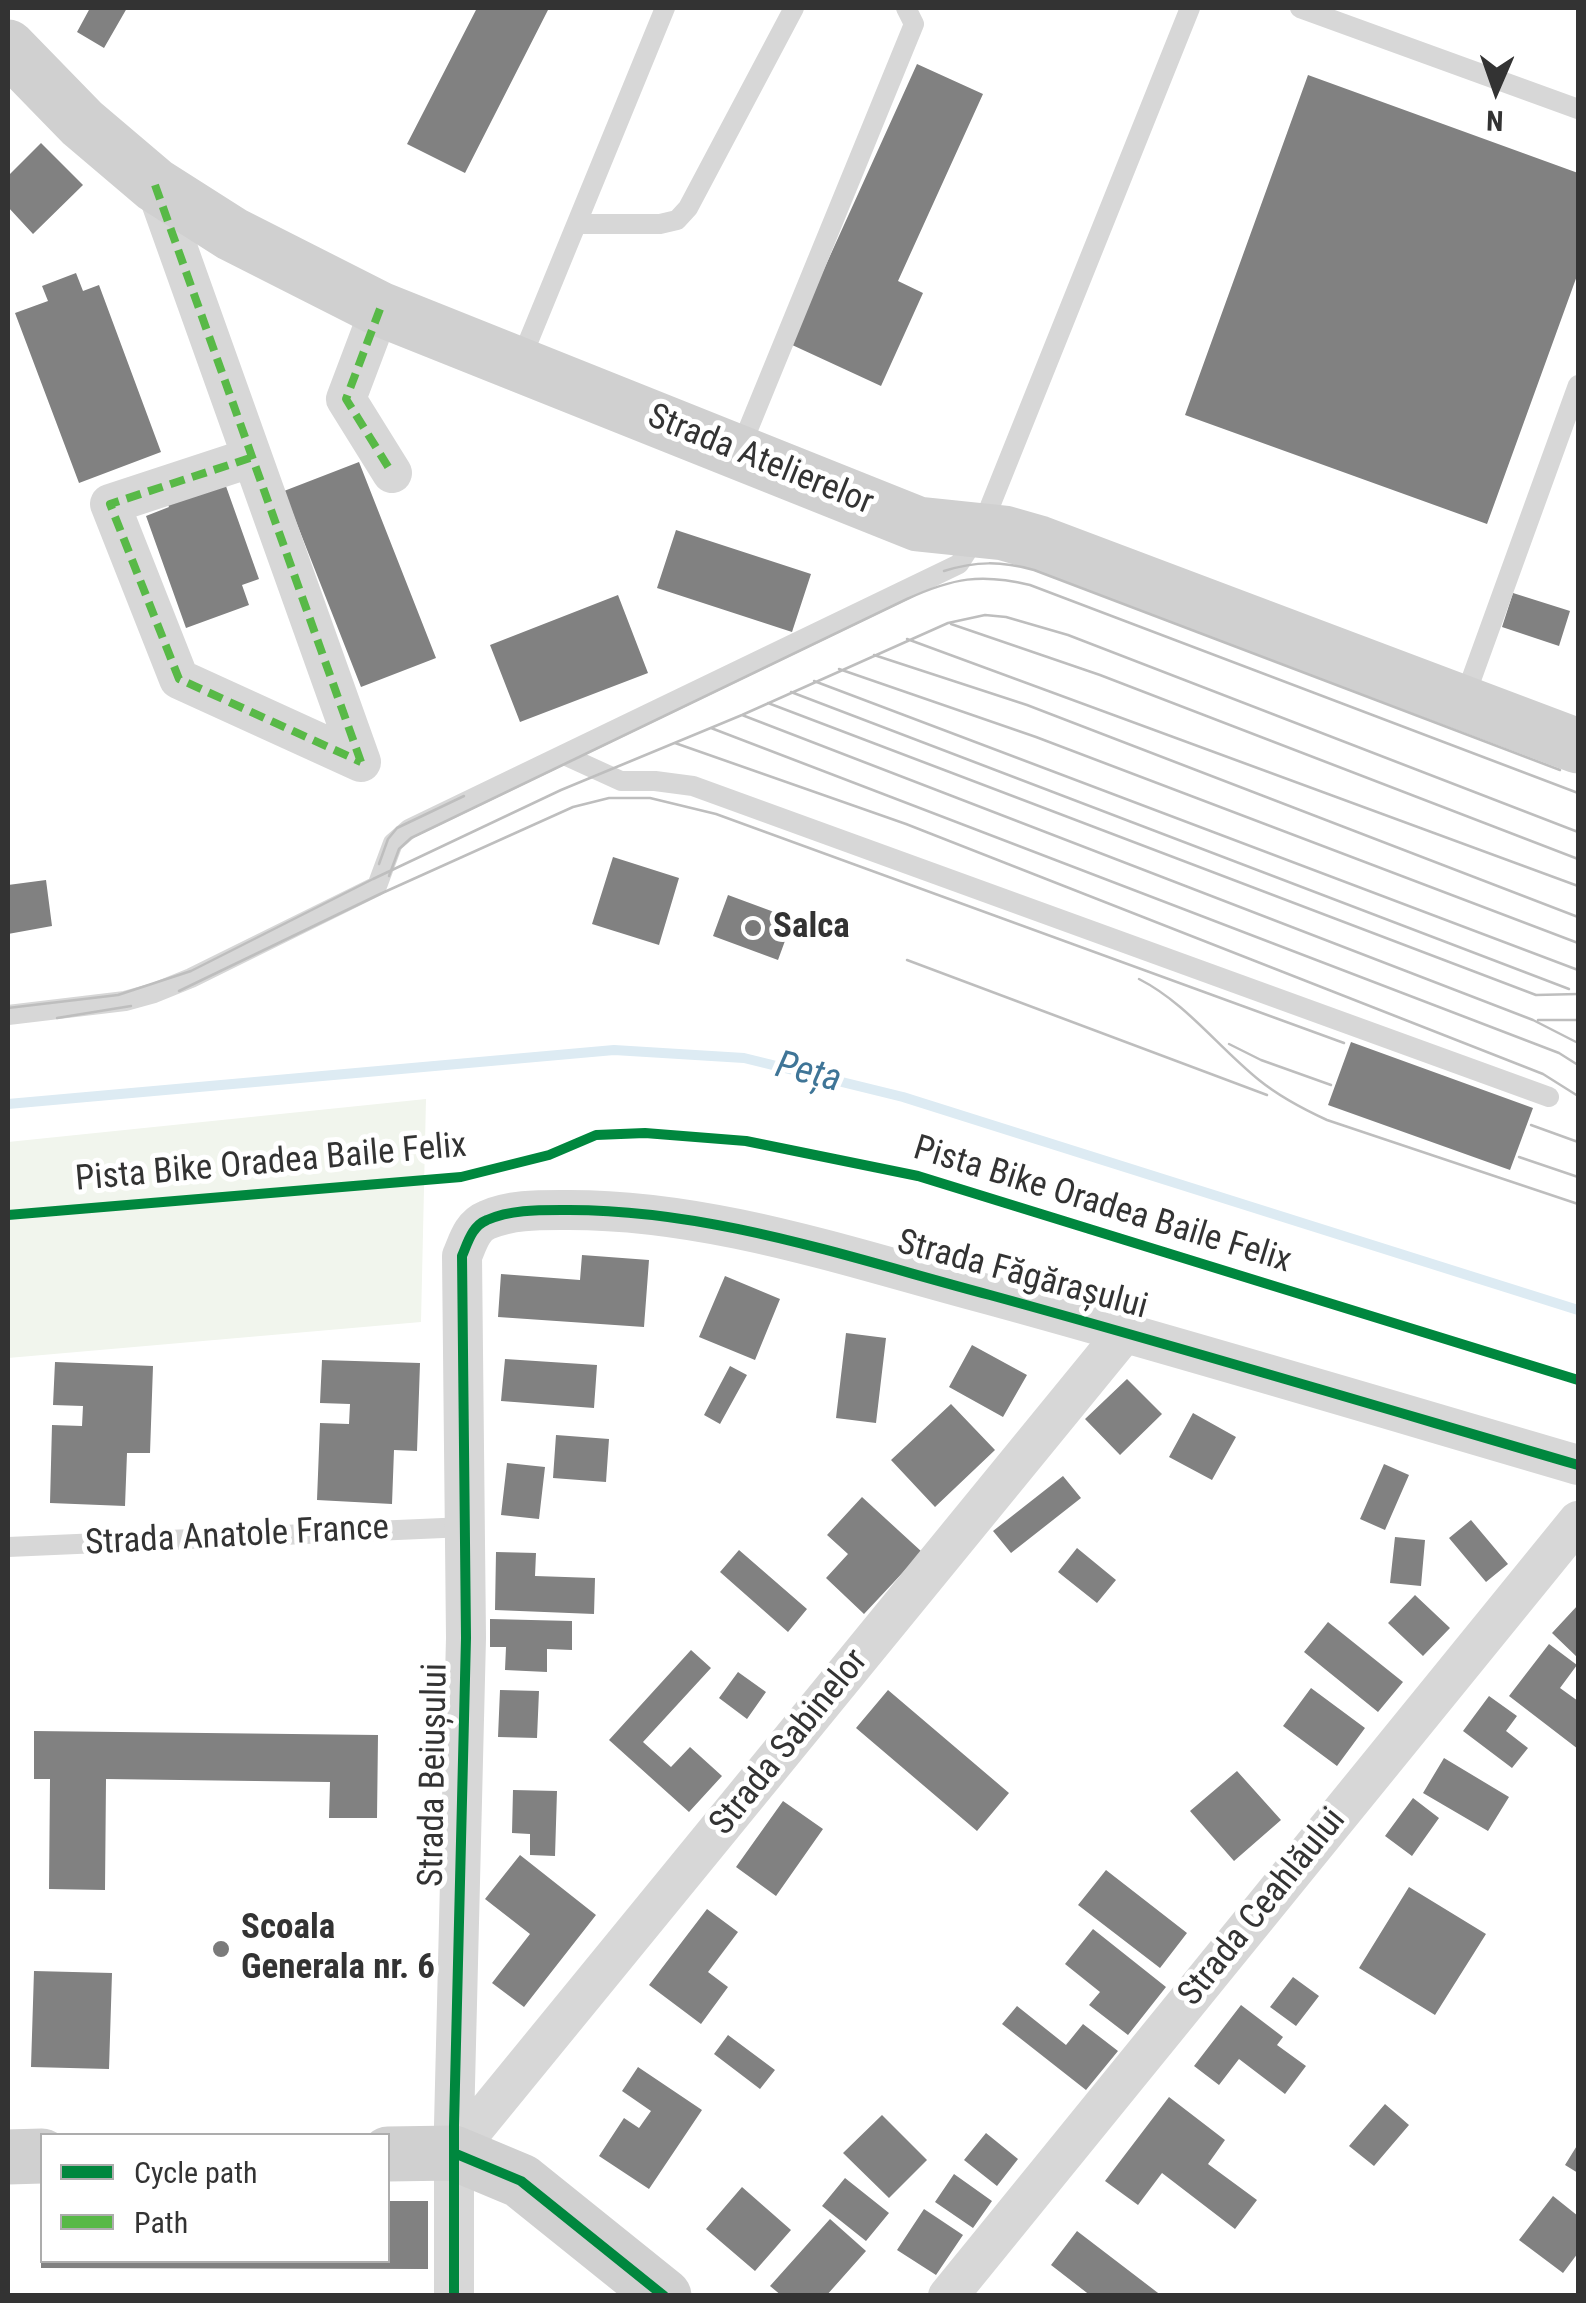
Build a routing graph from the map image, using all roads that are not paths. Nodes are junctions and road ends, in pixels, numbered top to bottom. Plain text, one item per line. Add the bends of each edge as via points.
1 (666, 8) edge
2 (794, 8) edge
3 (906, 8) edge
4 (1190, 8) edge
5 (1300, 8) edge
6 (8, 47) edge
7 (1578, 109) edge
8 (155, 185) junction
9 (578, 224) junction
10 (380, 309) junction
11 (518, 366) junction
12 (1578, 385) edge
13 (738, 452) junction
14 (250, 458) junction
15 (392, 473) dead end
16 (980, 531) junction
17 (1462, 704) junction
18 (1578, 746) edge
19 (564, 755) junction
20 (8, 1015) edge
21 (1549, 1097) dead end
22 (462, 1256) joint
23 (1126, 1332) junction
24 (1578, 1466) edge
25 (1578, 1522) edge
26 (466, 1527) junction
27 (8, 1548) edge
28 (454, 2153) junction
29 (390, 2154) edge
30 (8, 2156) edge
31 (40, 2156) edge
32 (454, 2296) edge
33 (664, 2296) edge
34 (948, 2296) edge

1 - 9 lane
2 - 9 lane via 676,220
3 - 13 lane via 914,24
4 - 16 lane
5 - 7 lane
6 - 8 main road, Strada Atelierelor
8 - 10 main road, Strada Atelierelor via 232,234
8 - 14 street
9 - 11 lane
10 - 11 main road, Strada Atelierelor
10 - 15 street via 346,399
11 - 13 main road, Strada Atelierelor
12 - 17 lane
13 - 16 main road, Strada Atelierelor via 918,524
14 - 14 street via 110,504 180,679 360,762
16 - 17 main road, Strada Atelierelor via 1039,543
16 - 19 lane via 958,564 925,583
17 - 18 main road, Strada Atelierelor
19 - 20 lane via 398,835 377,886 191,978 125,1001
19 - 21 lane via 621,781 693,786
22 - 23 street, Strada Făgărașului via 482,1221 507,1213 608,1209 668,1215
22 - 26 street, Strada Beiușului
23 - 24 street, Strada Făgărașului
23 - 28 street, Strada Sabinelor
25 - 34 street, Strada Ceahlăului
26 - 27 lane, Strada Anatole France
26 - 28 street, Strada Beiușului
28 - 29 main road
28 - 32 street, Strada Beiușului
28 - 33 main road via 521,2182
30 - 31 main road

